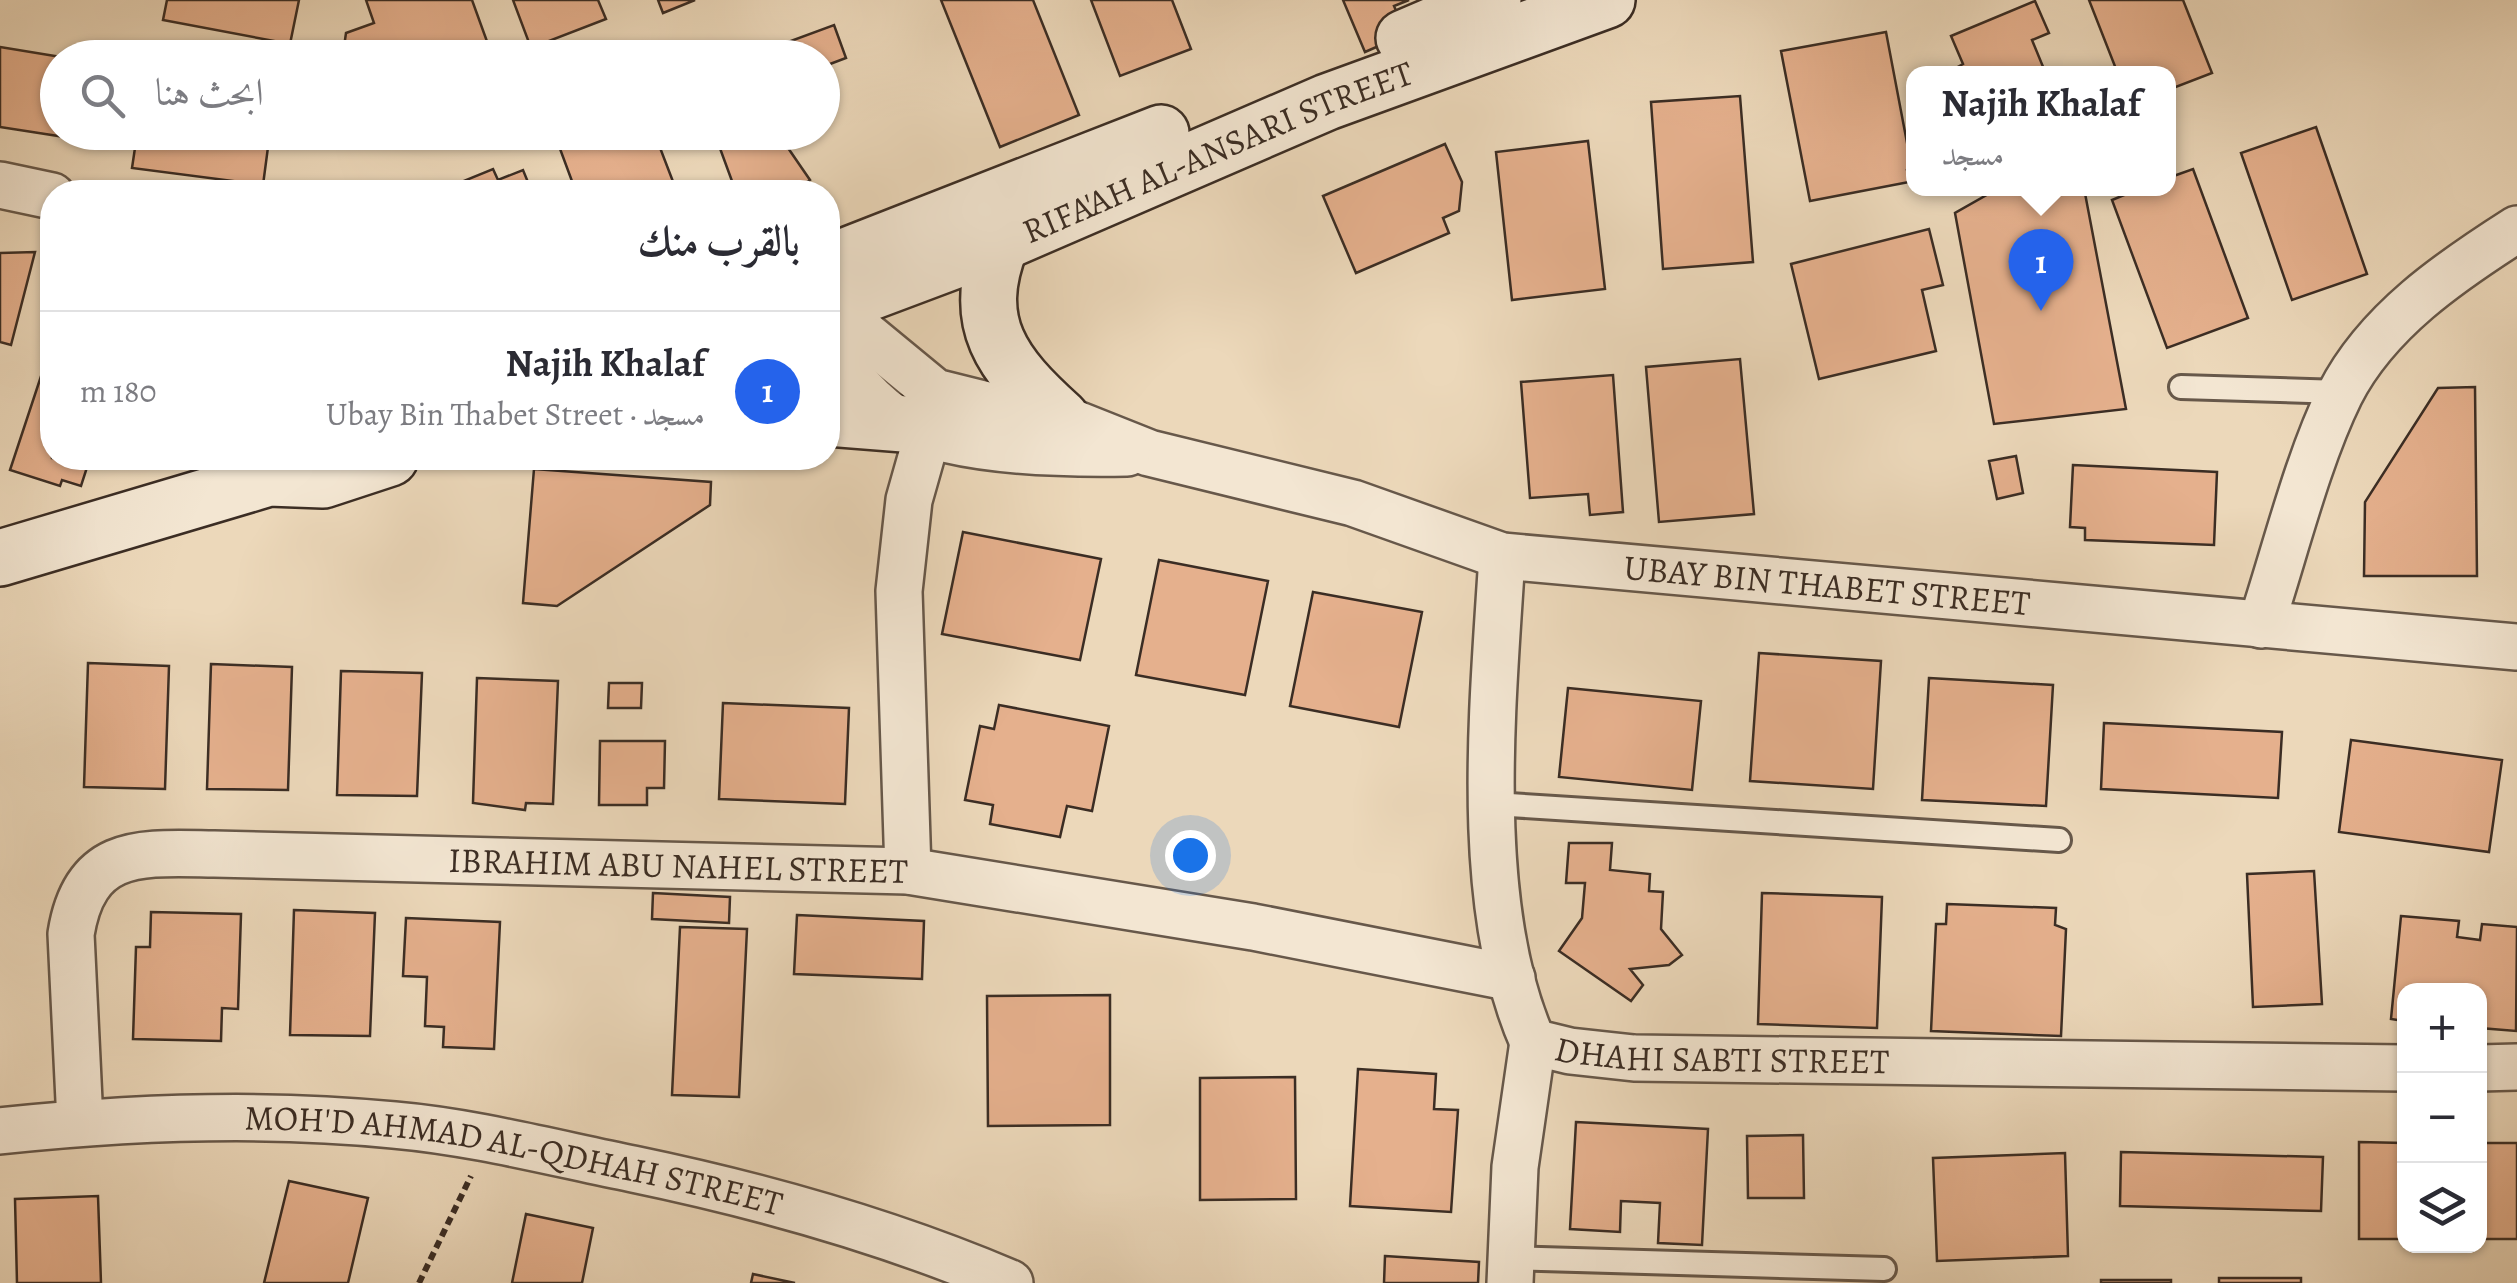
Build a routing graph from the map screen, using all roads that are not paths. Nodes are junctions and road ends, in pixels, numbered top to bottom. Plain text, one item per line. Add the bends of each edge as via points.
1 (1494, 0) edge
2 (1574, 6) edge
3 (0, 185) edge
4 (40, 193) edge
5 (2517, 229) edge
6 (1001, 243) junction
7 (840, 292) edge
8 (840, 295) edge
9 (840, 309) edge
10 (840, 330) edge
11 (2180, 386) dead end
12 (2341, 392) junction
13 (1061, 418) junction
14 (840, 420) edge
15 (916, 429) junction
16 (1149, 453) junction
17 (277, 470) edge
18 (290, 470) edge
19 (353, 470) edge
20 (1502, 556) junction
21 (0, 558) edge
22 (2261, 625) junction
23 (2517, 647) edge
24 (1494, 804) junction
25 (2059, 840) dead end
26 (908, 870) junction
27 (1512, 978) junction
28 (1533, 1042) junction
29 (2517, 1067) edge
30 (2397, 1068) edge
31 (2487, 1068) edge
32 (80, 1122) junction
33 (0, 1132) edge
34 (1884, 1269) dead end
35 (1510, 1271) edge
36 (994, 1280) edge

1 - 7 street, RIFA'AH AL-ANSARI STREET via 994,202
2 - 6 street, RIFA'AH AL-ANSARI STREET via 1326,102
3 - 4 street
5 - 12 street via 2442,278 2384,334
6 - 8 street, RIFA'AH AL-ANSARI STREET
6 - 13 street via 987,277 992,332 1010,366
9 - 13 street, UBAY BIN THABET STREET via 936,392
10 - 15 street via 857,385
11 - 12 lane
12 - 22 street
13 - 16 street, UBAY BIN THABET STREET
14 - 15 street
15 - 16 street, UBAY BIN THABET STREET via 1072,454
15 - 26 street via 899,591
16 - 20 street, UBAY BIN THABET STREET via 1352,503
17 - 21 street
18 - 19 street via 323,480
20 - 22 street, UBAY BIN THABET STREET
20 - 24 street, DHAHI SABTI STREET
22 - 23 street, UBAY BIN THABET STREET
24 - 25 lane
24 - 27 street, DHAHI SABTI STREET via 1496,881
26 - 27 street, IBRAHIM ABU NAHEL STREET
26 - 32 street, IBRAHIM ABU NAHEL STREET via 129,856 86,883 76,904 71,934
27 - 28 street, DHAHI SABTI STREET
28 - 30 street, DHAHI SABTI STREET via 1634,1058
28 - 35 street via 1515,1167
29 - 31 street
32 - 33 street, MOH'D AHMAD AL-QDHAH STREET
32 - 36 street, MOH'D AHMAD AL-QDHAH STREET via 254,1116 396,1125 510,1144 804,1208
34 - 35 lane

